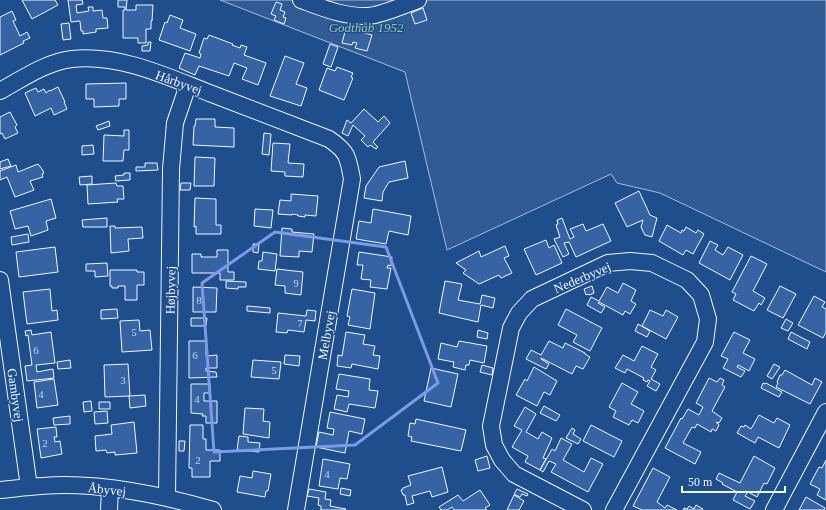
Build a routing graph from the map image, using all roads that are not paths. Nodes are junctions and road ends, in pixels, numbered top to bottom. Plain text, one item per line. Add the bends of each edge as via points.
1 (301, 0) edge
2 (418, 0) edge
3 (399, 4) edge
4 (188, 85) junction
5 (0, 91) edge
6 (349, 161) joint
7 (0, 280) edge
8 (826, 412) edge
9 (29, 487) junction
10 (110, 488) junction
11 (0, 490) edge
12 (167, 497) junction
13 (109, 510) edge
14 (213, 510) edge
15 (296, 510) edge
16 (583, 510) edge
17 (614, 510) edge
18 (774, 510) edge

1 - 3 street via 333,12 369,16
2 - 3 street
4 - 5 street, Hårbyvej via 128,64 98,58 70,59 47,66
4 - 6 street, Hårbyvej via 329,139 342,148
4 - 12 street, Højbyvej via 174,123 171,169
6 - 15 street, Melbyvej via 352,179
7 - 9 street, Gambyvej
8 - 18 street
9 - 10 street, Åbyvej via 65,485
9 - 11 street, Åbyvej
10 - 12 street, Åbyvej
10 - 13 street
12 - 14 street, Åbyvej
16 - 17 street, Nederbyvej via 514,474 494,445 491,426 511,328 519,313 532,298 608,263 630,260 652,263 687,280 701,295 708,319 705,342

